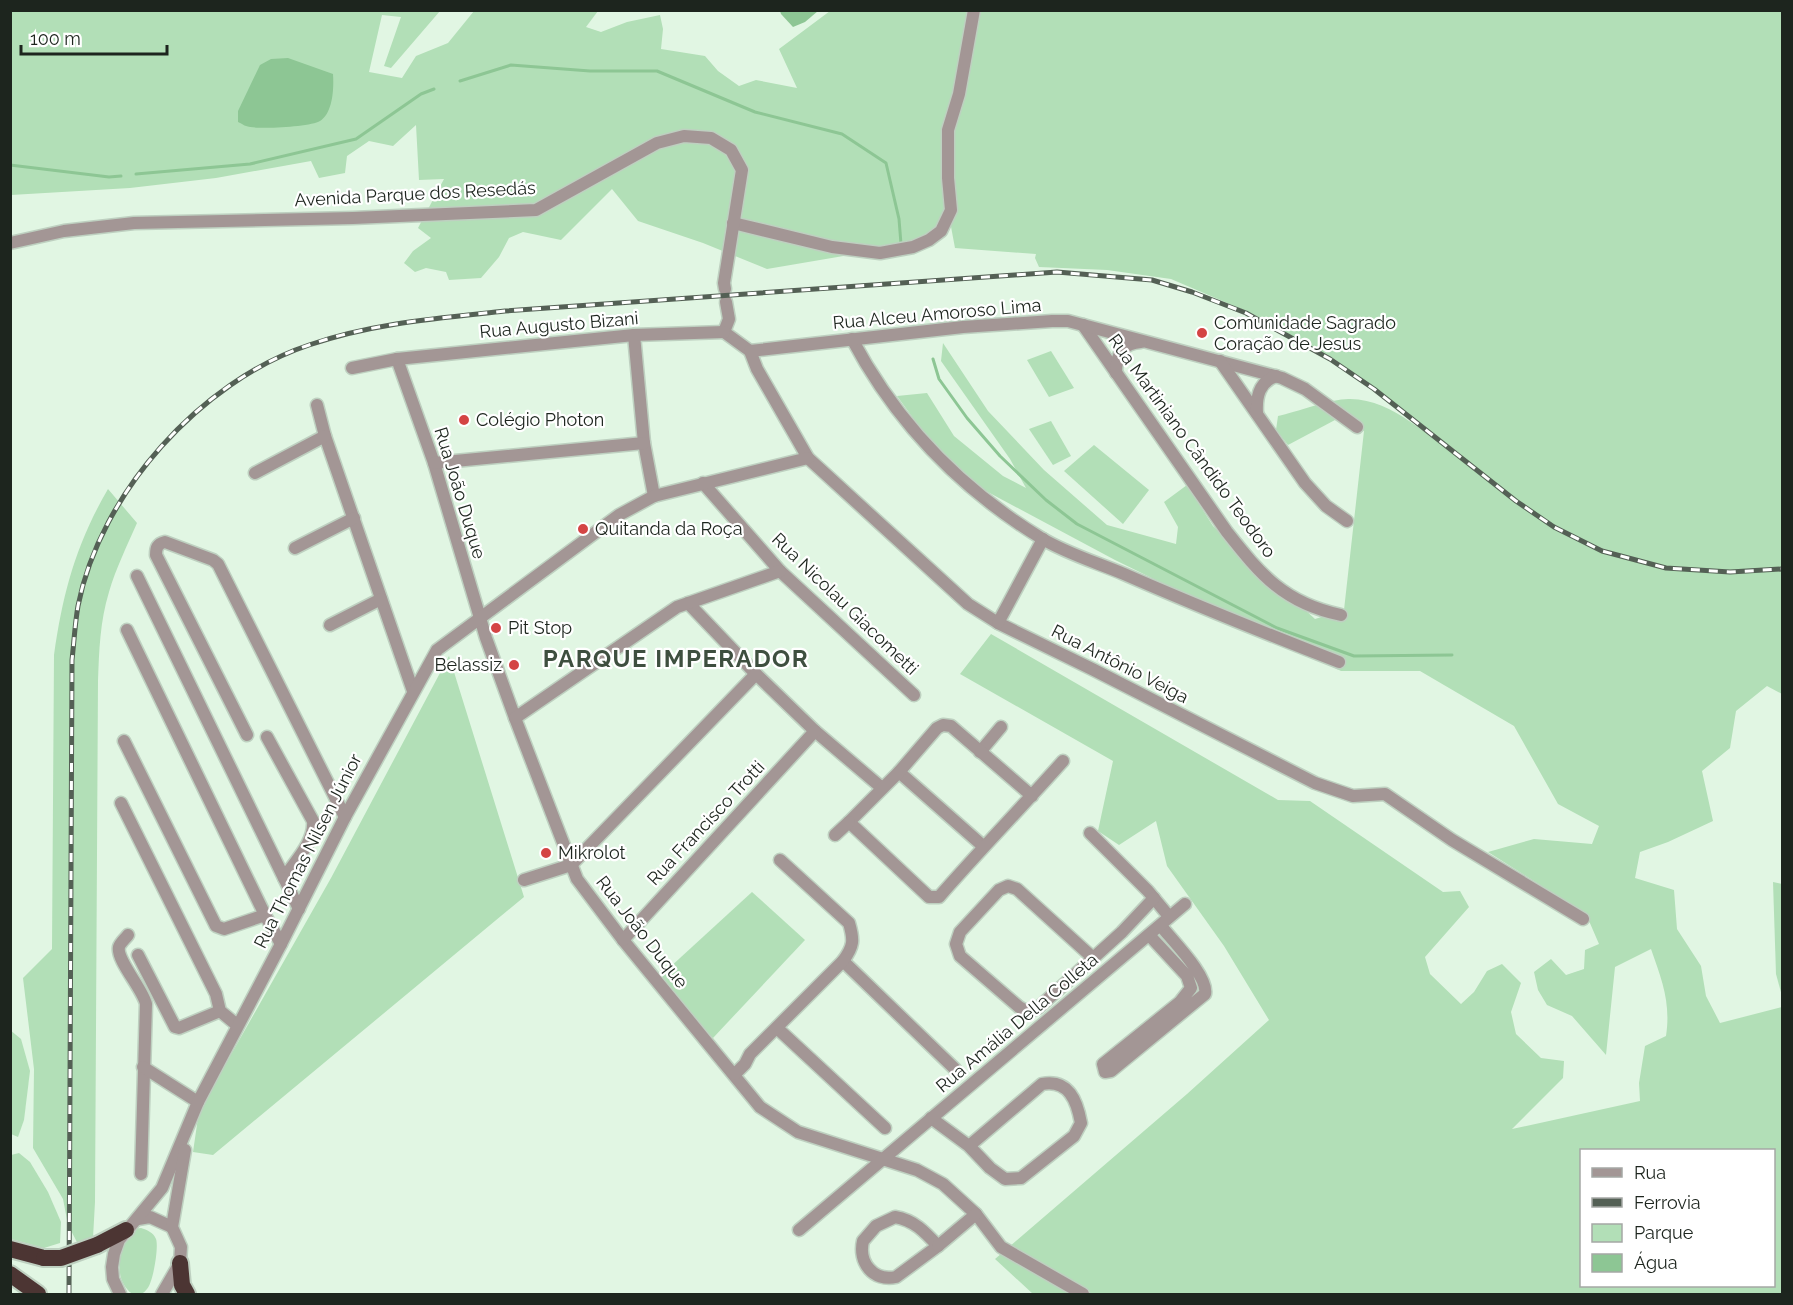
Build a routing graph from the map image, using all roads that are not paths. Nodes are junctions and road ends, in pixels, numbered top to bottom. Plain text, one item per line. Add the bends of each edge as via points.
1 (974, 10) edge
2 (734, 223) junction
3 (10, 243) edge
4 (1083, 325) junction
5 (724, 332) junction
6 (634, 335) junction
7 (852, 339) junction
8 (1145, 341) junction
9 (750, 351) junction
10 (397, 358) junction
11 (1220, 361) junction
12 (352, 368) dead end
13 (1116, 373) junction
14 (1276, 376) junction
15 (316, 405) dead end
16 (1257, 414) junction
17 (1357, 427) dead end
18 (325, 436) junction
19 (644, 443) junction
20 (808, 458) junction
21 (434, 463) junction
22 (255, 473) dead end
23 (703, 483) junction
24 (654, 496) junction
25 (354, 518) junction
26 (1347, 521) dead end
27 (1043, 539) junction
28 (295, 548) dead end
29 (780, 571) junction
30 (137, 576) dead end
31 (381, 599) junction
32 (688, 603) junction
33 (1341, 615) dead end
34 (480, 618) junction
35 (998, 623) junction
36 (330, 625) dead end
37 (127, 630) dead end
38 (1339, 662) dead end
39 (756, 674) junction
40 (413, 691) junction
41 (914, 695) dead end
42 (515, 718) junction
43 (1001, 727) dead end
44 (815, 731) junction
45 (247, 735) dead end
46 (267, 736) dead end
47 (124, 741) dead end
48 (980, 752) junction
49 (1063, 761) dead end
50 (899, 772) junction
51 (882, 788) junction
52 (1032, 796) junction
53 (121, 802) dead end
54 (345, 817) junction
55 (849, 822) junction
56 (1090, 833) dead end
57 (835, 835) dead end
58 (983, 846) junction
59 (780, 860) dead end
60 (572, 865) junction
61 (284, 878) junction
62 (524, 880) dead end
63 (1154, 898) junction
64 (1185, 904) dead end
65 (299, 909) junction
66 (265, 915) junction
67 (1583, 919) dead end
68 (1164, 922) junction
69 (128, 935) dead end
70 (1149, 935) junction
71 (623, 940) junction
72 (281, 944) junction
73 (138, 955) dead end
74 (1092, 957) junction
75 (843, 961) junction
76 (220, 1011) junction
77 (237, 1025) junction
78 (777, 1028) junction
79 (143, 1067) junction
80 (955, 1069) dead end
81 (732, 1071) junction
82 (198, 1102) junction
83 (931, 1118) junction
84 (191, 1119) junction
85 (885, 1128) dead end
86 (969, 1146) junction
87 (883, 1158) junction
88 (141, 1174) dead end
89 (976, 1214) junction
90 (132, 1224) junction
91 (172, 1227) junction
92 (799, 1230) dead end
93 (938, 1246) junction
94 (10, 1249) edge
95 (180, 1263) junction
96 (10, 1274) edge
97 (38, 1294) edge
98 (120, 1294) edge
99 (162, 1294) edge
100 (187, 1294) edge
101 (1083, 1294) edge

1 - 2 street via 959,94 948,130 951,210 941,231 913,247 880,254 832,247
2 - 3 street, Avenida Parque dos Resedás via 742,170 731,150 711,138 684,136 657,143 536,210 134,223 64,231
2 - 5 street, Avenida Parque dos Resedás via 724,283 729,319
4 - 7 street, Rua Alceu Amoroso Lima via 1052,321
4 - 8 street, Rua Alceu Amoroso Lima
4 - 13 street, Rua Martiniano Cândido Teodoro
5 - 6 street, Rua Augusto Bizani
5 - 9 street, Rua Antônio Veiga
6 - 10 street, Rua Augusto Bizani
6 - 19 street
7 - 9 street, Rua Alceu Amoroso Lima
7 - 27 street via 881,389 927,446 966,484
8 - 11 street, Rua Alceu Amoroso Lima
8 - 13 street via 1134,342 1118,354
9 - 20 street, Rua Antônio Veiga
10 - 12 street, Rua Augusto Bizani
10 - 21 street, Rua João Duque
11 - 14 street, Rua Alceu Amoroso Lima
11 - 16 street
13 - 33 street, Rua Martiniano Cândido Teodoro via 1227,532 1267,579 1299,602
14 - 16 street via 1259,390
14 - 17 street, Rua Alceu Amoroso Lima via 1305,389
15 - 18 street
16 - 26 street via 1305,483
18 - 22 street
18 - 25 street
19 - 21 street
19 - 24 street
20 - 23 street, Rua Thomas Nilsen Júnior
20 - 35 street, Rua Antônio Veiga via 968,604
21 - 34 street, Rua João Duque
23 - 24 street, Rua Thomas Nilsen Júnior
23 - 29 street, Rua Nicolau Giacometti
24 - 34 street, Rua Thomas Nilsen Júnior via 619,516
25 - 28 street
25 - 31 street
27 - 35 street
27 - 38 street
29 - 32 street
29 - 41 street, Rua Nicolau Giacometti
30 - 61 street
31 - 36 street
31 - 40 street
32 - 39 street
32 - 42 street
34 - 40 street, Rua Thomas Nilsen Júnior via 437,650
34 - 42 street, Rua João Duque
35 - 67 street, Rua Antônio Veiga via 1315,783 1353,796 1385,794 1452,840
37 - 66 street
39 - 44 street
39 - 60 street
40 - 54 street, Rua Thomas Nilsen Júnior
42 - 60 street, Rua João Duque
43 - 48 street
44 - 51 street
44 - 71 street, Rua Francisco Trotti
45 - 54 street via 156,555 160,543 218,564
46 - 61 street via 313,821 310,839
47 - 66 street via 216,926 224,930
48 - 50 street via 951,726 943,725
48 - 52 street
49 - 52 street
50 - 51 street
50 - 58 street
51 - 55 street
52 - 58 street
53 - 76 street via 216,994
54 - 65 street, Rua Thomas Nilsen Júnior
55 - 57 street
55 - 58 street via 934,898
56 - 63 street
59 - 75 street via 849,923 853,938
60 - 62 street
60 - 71 street, Rua João Duque via 577,879
61 - 65 street
63 - 68 street via 1167,914
63 - 74 street
64 - 68 street, Rua Amália Della Colleta
65 - 72 street, Rua Thomas Nilsen Júnior
66 - 72 street
68 - 70 street, Rua Amália Della Colleta
68 - 70 street via 1200,975 1205,994 1111,1071 1104,1072 1103,1064 1180,1002 1191,988 1187,976
69 - 79 street via 119,950 145,999
70 - 83 street, Rua Amália Della Colleta
71 - 81 street, Rua João Duque
72 - 77 street, Rua Thomas Nilsen Júnior
73 - 76 street via 175,1027
74 - 74 street via 1017,889 1008,886 999,890 960,932 956,944 960,956 1028,1012 1038,1008
75 - 78 street
75 - 80 street
76 - 77 street
77 - 82 street, Rua Thomas Nilsen Júnior
78 - 81 street via 745,1064
78 - 85 street
79 - 82 street
79 - 88 street
81 - 87 street, Rua João Duque via 760,1107 798,1132
82 - 84 street, Rua Thomas Nilsen Júnior
83 - 86 street
83 - 87 street, Rua Amália Della Colleta
84 - 90 street, Rua Thomas Nilsen Júnior via 162,1188
84 - 91 street, Rua Thomas Nilsen Júnior
86 - 86 street via 1042,1084 1058,1083 1077,1105 1081,1123 1074,1136 1021,1178 1005,1179
87 - 89 street, Rua João Duque via 943,1184
87 - 92 street, Rua Amália Della Colleta
89 - 93 street
89 - 101 street, Rua João Duque via 1011,1254
90 - 91 street via 150,1218
90 - 94 highway, bridge via 97,1245 61,1258
90 - 98 street, Rua Thomas Nilsen Júnior via 114,1254 113,1279
91 - 95 street, Rua Thomas Nilsen Júnior via 181,1247
93 - 93 street via 910,1221 895,1217 876,1226 863,1241 861,1250 873,1274 888,1279 902,1274
95 - 99 street
95 - 100 highway
96 - 97 highway

